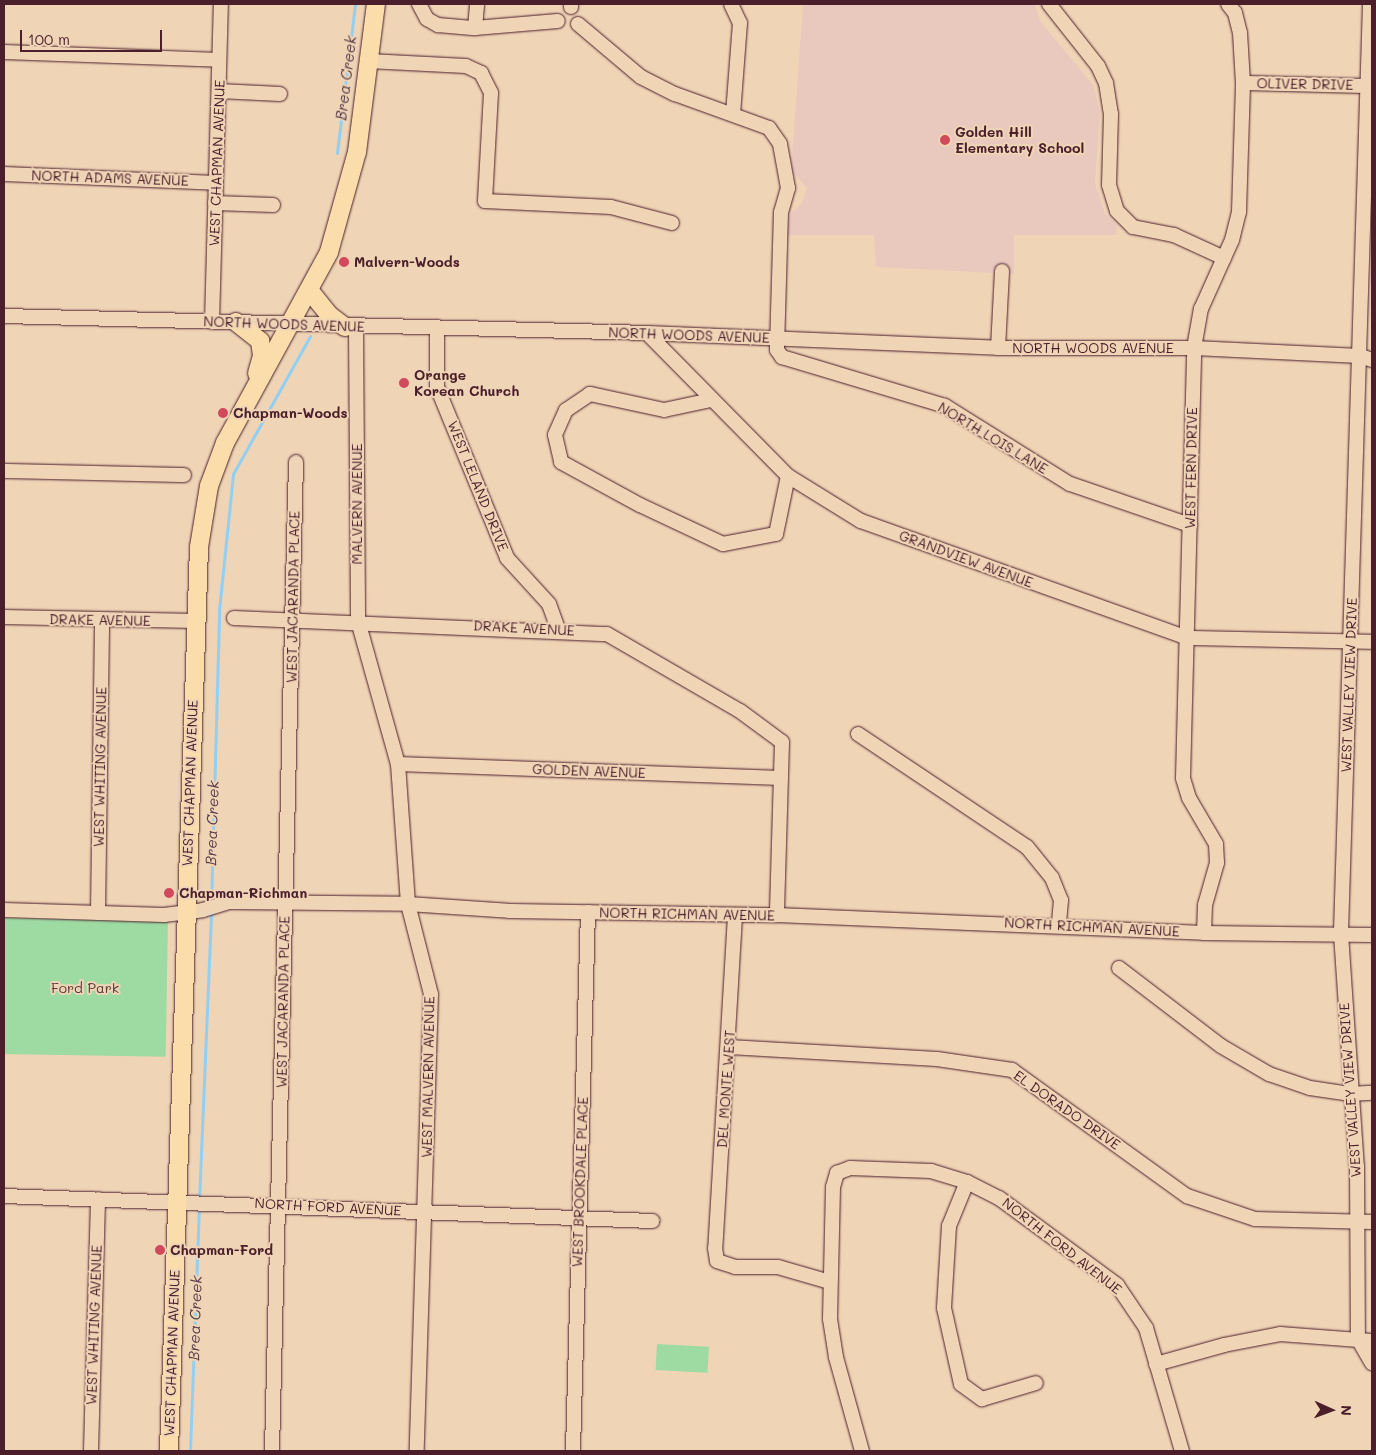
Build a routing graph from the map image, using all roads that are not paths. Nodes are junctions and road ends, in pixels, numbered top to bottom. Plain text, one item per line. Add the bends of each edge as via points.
1 (221, 4) edge
2 (376, 4) edge
3 (419, 4) edge
4 (477, 4) edge
5 (731, 4) edge
6 (1049, 4) edge
7 (1228, 4) edge
8 (1370, 6) edge
9 (558, 21) dead end
10 (578, 24) dead end
11 (475, 28) junction
12 (4, 52) edge
13 (219, 60) junction
14 (368, 61) junction
15 (1243, 83) junction
16 (1368, 86) junction
17 (219, 91) junction
18 (280, 94) dead end
19 (733, 114) junction
20 (4, 174) edge
21 (216, 182) junction
22 (1369, 187) edge
23 (216, 203) junction
24 (272, 204) dead end
25 (672, 223) dead end
26 (1224, 258) junction
27 (1002, 271) dead end
28 (309, 290) junction
29 (4, 316) edge
30 (212, 322) junction
31 (236, 322) junction
32 (290, 324) junction
33 (350, 327) junction
34 (437, 328) junction
35 (647, 333) junction
36 (778, 339) junction
37 (998, 348) junction
38 (1194, 348) junction
39 (1366, 358) edge
40 (253, 391) junction
41 (711, 400) junction
42 (296, 462) dead end
43 (4, 470) edge
44 (184, 475) dead end
45 (788, 476) junction
46 (1190, 526) junction
47 (4, 617) edge
48 (234, 618) dead end
49 (292, 619) junction
50 (102, 621) junction
51 (196, 621) junction
52 (358, 621) junction
53 (558, 629) junction
54 (1186, 638) junction
55 (1351, 641) junction
56 (1372, 642) edge
57 (858, 734) dead end
58 (398, 764) junction
59 (781, 778) junction
60 (285, 903) junction
61 (408, 904) junction
62 (4, 910) edge
63 (588, 912) junction
64 (98, 913) junction
65 (186, 913) junction
66 (777, 915) junction
67 (735, 916) junction
68 (1059, 925) junction
69 (1204, 933) junction
70 (1341, 934) junction
71 (1372, 935) edge
72 (1118, 968) dead end
73 (729, 1047) junction
74 (1372, 1093) edge
75 (1350, 1094) junction
76 (967, 1182) junction
77 (4, 1196) edge
78 (98, 1199) junction
79 (184, 1202) junction
80 (278, 1205) junction
81 (425, 1212) junction
82 (579, 1218) junction
83 (653, 1221) dead end
84 (1357, 1222) junction
85 (1372, 1222) edge
86 (830, 1282) junction
87 (1365, 1340) edge
88 (1372, 1363) edge
89 (1156, 1364) junction
90 (1036, 1383) dead end
91 (90, 1451) edge
92 (169, 1451) edge
93 (272, 1451) edge
94 (417, 1451) edge
95 (573, 1451) edge
96 (862, 1451) edge
97 (1182, 1451) edge

1 - 13 street, WEST CHAPMAN AVENUE
2 - 14 main road
3 - 11 street via 427,19 438,25
4 - 11 street
5 - 19 street via 740,23
6 - 26 street via 1098,66 1106,83 1111,114 1109,185 1117,211 1132,227 1174,235
7 - 15 street, WEST FERN DRIVE via 1235,13 1240,32
8 - 16 street, WEST VALLEY VIEW DRIVE
9 - 11 street
10 - 19 street via 641,76 675,94
12 - 13 street
13 - 17 street, WEST CHAPMAN AVENUE
14 - 25 street via 466,66 481,73 491,93 485,201 611,207
14 - 28 main road via 357,152 329,252
15 - 16 street, OLIVER DRIVE
15 - 26 street, WEST FERN DRIVE via 1239,212
16 - 22 street, WEST VALLEY VIEW DRIVE
17 - 18 street
17 - 21 street, WEST CHAPMAN AVENUE
19 - 36 street via 769,128 780,144 788,188 781,212
20 - 21 street, NORTH ADAMS AVENUE
21 - 23 street, WEST CHAPMAN AVENUE
22 - 39 street, WEST VALLEY VIEW DRIVE
23 - 24 street
23 - 30 street, WEST CHAPMAN AVENUE
26 - 38 street, WEST FERN DRIVE via 1200,310
27 - 37 street
28 - 32 main road, WEST CHAPMAN AVENUE
28 - 33 main road via 329,315
29 - 30 street, NORTH WOODS AVENUE
30 - 31 street, NORTH WOODS AVENUE
31 - 32 street, NORTH WOODS AVENUE
31 - 40 main road via 260,341 262,356
32 - 33 street, NORTH WOODS AVENUE
32 - 40 main road, WEST CHAPMAN AVENUE
33 - 34 street, NORTH WOODS AVENUE
33 - 52 street, MALVERN AVENUE
34 - 35 street, NORTH WOODS AVENUE
34 - 53 street, WEST LELAND DRIVE via 437,387 507,558 549,604
35 - 36 street, NORTH WOODS AVENUE
35 - 41 street, GRANDVIEW AVENUE
36 - 37 street, NORTH WOODS AVENUE
36 - 46 street, NORTH LOIS LANE via 782,357 945,406 1070,484
37 - 38 street, NORTH WOODS AVENUE
38 - 39 street, NORTH WOODS AVENUE
38 - 46 street, WEST FERN DRIVE
39 - 55 street, WEST VALLEY VIEW DRIVE
40 - 51 main road, WEST CHAPMAN AVENUE via 225,443 209,486 198,553
41 - 45 street, GRANDVIEW AVENUE
41 - 45 street via 664,410 590,394 566,410 555,435 561,462 640,505 723,544 776,534
42 - 49 street, WEST JACARANDA PLACE
43 - 44 street
45 - 54 street, GRANDVIEW AVENUE via 861,522
46 - 54 street, WEST FERN DRIVE
47 - 50 street, DRAKE AVENUE
48 - 49 street, DRAKE AVENUE
49 - 52 street, DRAKE AVENUE
49 - 60 street, WEST JACARANDA PLACE
50 - 51 street, DRAKE AVENUE
50 - 64 street, WEST WHITING AVENUE
51 - 65 main road, WEST CHAPMAN AVENUE
52 - 53 street, DRAKE AVENUE
52 - 58 street, WEST MALVERN AVENUE
53 - 59 street, DRAKE AVENUE via 607,634 740,711 782,742
54 - 55 street, GRANDVIEW AVENUE
54 - 69 street, WEST FERN DRIVE via 1182,778 1189,798 1216,844 1217,863 1205,905
55 - 56 street, GRANDVIEW AVENUE
55 - 70 street, WEST VALLEY VIEW DRIVE
57 - 68 street via 1027,847 1052,878 1061,900
58 - 59 street, GOLDEN AVENUE
58 - 61 street, WEST MALVERN AVENUE
59 - 66 street
60 - 61 street, NORTH RICHMAN AVENUE
60 - 65 street, NORTH RICHMAN AVENUE via 209,907
60 - 80 street, WEST JACARANDA PLACE
61 - 63 street, NORTH RICHMAN AVENUE
61 - 81 street, WEST MALVERN AVENUE via 431,994
62 - 64 street, NORTH RICHMAN AVENUE
63 - 67 street, NORTH RICHMAN AVENUE
63 - 82 street, WEST BROOKDALE PLACE
64 - 65 street, NORTH RICHMAN AVENUE
65 - 79 main road, WEST CHAPMAN AVENUE
66 - 67 street, NORTH RICHMAN AVENUE
66 - 68 street, NORTH RICHMAN AVENUE
67 - 73 street, DEL MONTE WEST
68 - 69 street, NORTH RICHMAN AVENUE
69 - 70 street, NORTH RICHMAN AVENUE
70 - 71 street, NORTH RICHMAN AVENUE
70 - 75 street, WEST VALLEY VIEW DRIVE
72 - 75 street via 1221,1046 1269,1074 1310,1088
73 - 84 street, EL DORADO DRIVE via 937,1058 1012,1070 1188,1196 1255,1219
73 - 86 street, DEL MONTE WEST via 715,1248 717,1261 735,1267 778,1267
74 - 75 street
75 - 84 street, WEST VALLEY VIEW DRIVE via 1357,1166
76 - 86 street, NORTH FORD AVENUE via 931,1171 850,1168 837,1173 832,1187
76 - 89 street, NORTH FORD AVENUE via 1000,1198 1117,1285 1146,1328
76 - 90 street via 948,1226 944,1308 961,1384 982,1399
77 - 78 street, NORTH FORD AVENUE
78 - 79 street, NORTH FORD AVENUE
78 - 91 street, WEST WHITING AVENUE
79 - 80 street, NORTH FORD AVENUE
79 - 92 main road, WEST CHAPMAN AVENUE
80 - 81 street, NORTH FORD AVENUE
80 - 93 street, WEST JACARANDA PLACE
81 - 82 street, NORTH FORD AVENUE
81 - 94 street, WEST MALVERN AVENUE
82 - 83 street, NORTH FORD AVENUE
82 - 95 street, WEST BROOKDALE PLACE
84 - 85 street, EL DORADO DRIVE
84 - 87 street, WEST VALLEY VIEW DRIVE
86 - 96 street via 830,1319 836,1357
87 - 88 street, WEST VALLEY VIEW DRIVE
87 - 89 street via 1280,1334
89 - 97 street, NORTH FORD AVENUE

